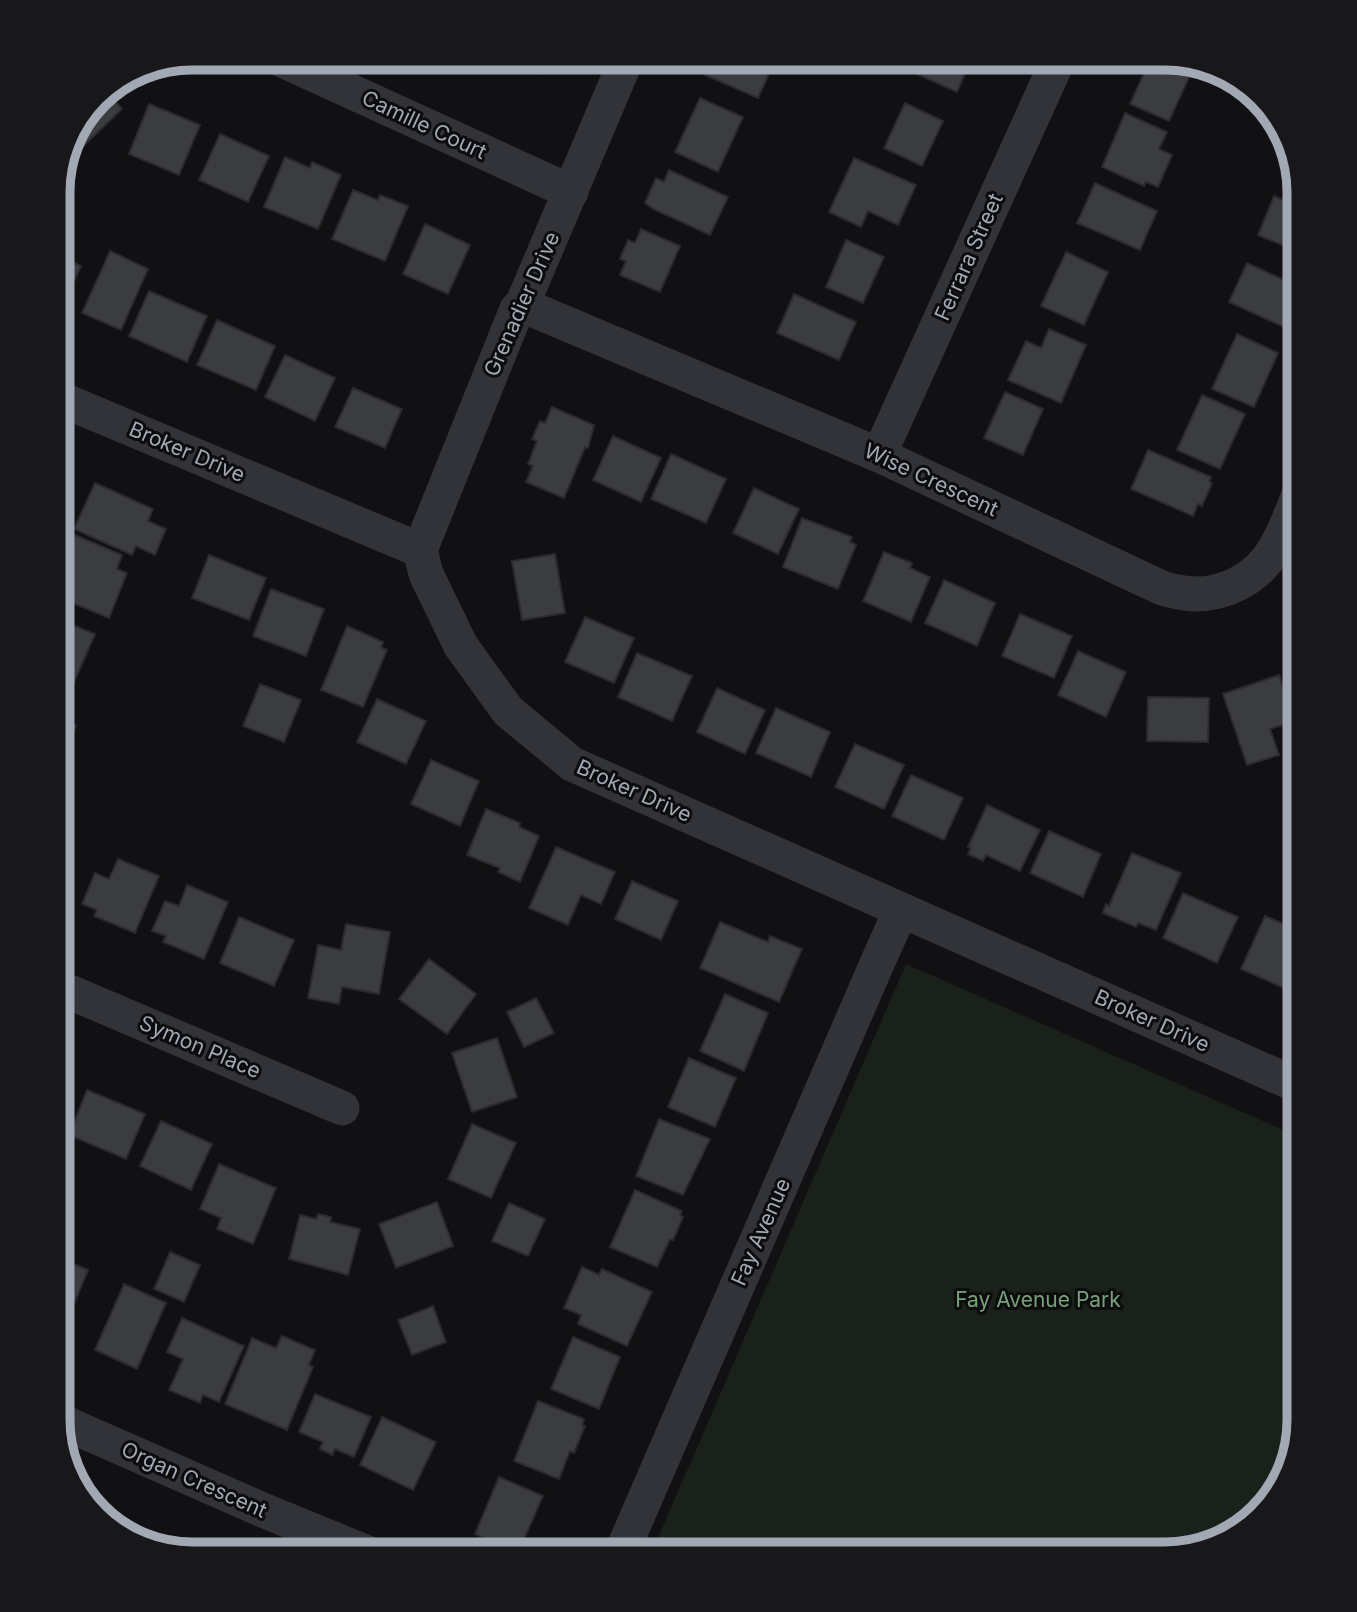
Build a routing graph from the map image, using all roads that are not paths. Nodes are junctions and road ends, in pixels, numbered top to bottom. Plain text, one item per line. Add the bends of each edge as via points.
1 (304, 70) edge
2 (622, 70) edge
3 (1054, 70) edge
4 (570, 192) junction
5 (522, 305) junction
6 (70, 403) edge
7 (879, 455) junction
8 (1287, 522) edge
9 (420, 550) junction
10 (901, 910) junction
11 (70, 991) edge
12 (1287, 1081) edge
13 (342, 1108) dead end
14 (70, 1425) edge
15 (341, 1542) edge
16 (626, 1542) edge

1 - 4 street, Camille Court
2 - 4 street, Grenadier Drive
3 - 7 street, Ferrara Street
4 - 5 street, Grenadier Drive
5 - 7 street, Wise Crescent
5 - 9 street, Grenadier Drive
6 - 9 street, Broker Drive
7 - 8 street, Wise Crescent via 1162,588 1184,593 1225,590 1250,577 1267,561
9 - 10 street, Broker Drive via 426,574 461,646 500,701 572,764
10 - 12 street, Broker Drive
10 - 16 street, Fay Avenue
11 - 13 street, Symon Place
14 - 15 street, Organ Crescent

